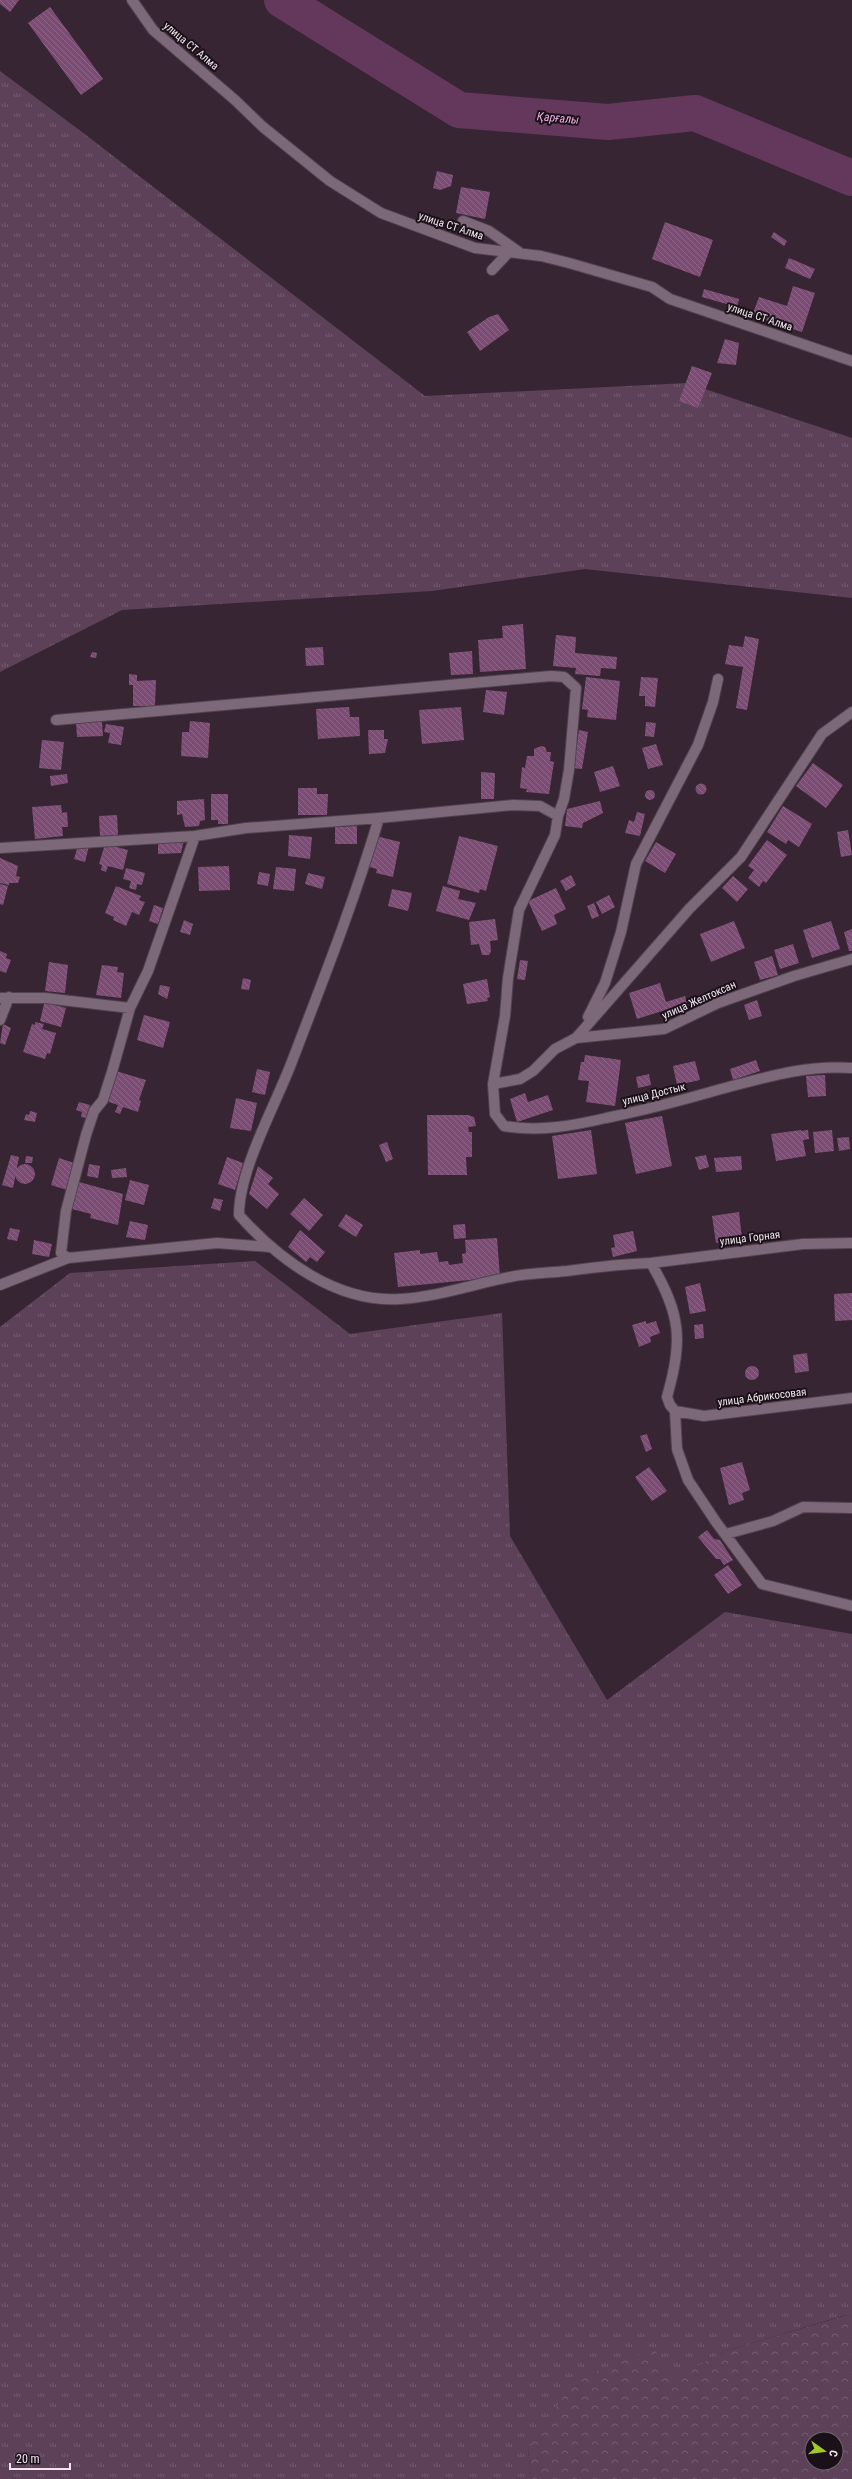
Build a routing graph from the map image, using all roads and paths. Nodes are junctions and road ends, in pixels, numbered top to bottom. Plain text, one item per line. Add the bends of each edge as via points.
1 (132, 0) edge
2 (463, 221) dead end
3 (508, 252) junction
4 (522, 254) junction
5 (492, 270) dead end
6 (852, 361) edge
7 (718, 679) dead end
8 (852, 712) edge
9 (56, 720) dead end
10 (558, 816) junction
11 (379, 818) junction
12 (195, 836) junction
13 (0, 848) edge
14 (852, 959) edge
15 (5, 997) edge
16 (130, 1008) junction
17 (0, 1020) edge
18 (576, 1038) junction
19 (852, 1068) edge
20 (493, 1084) junction
21 (852, 1243) edge
22 (270, 1246) junction
23 (68, 1258) junction
24 (651, 1263) junction
25 (0, 1285) edge
26 (852, 1398) edge
27 (675, 1411) junction
28 (852, 1508) edge
29 (726, 1534) junction
30 (852, 1606) edge

1 - 3 street, улица СТ Алма via 153,30 235,100 263,128 330,181 381,213 423,230 476,248
2 - 4 street via 489,231
3 - 4 street, улица СТ Алма
3 - 5 street
4 - 6 street, улица СТ Алма via 569,263 652,287 670,300
7 - 18 street via 714,702 698,745 636,864 621,932 605,983
8 - 18 street via 822,734 741,857 690,908
9 - 10 street, улица Достык via 551,676 564,677 576,688 577,698 569,770
10 - 11 street via 540,806 512,805
10 - 20 street, улица Достык via 555,835 518,910 505,1016
11 - 12 street via 246,828
11 - 22 street, улица Горная via 364,869 291,1064 263,1129 239,1198 239,1215
12 - 13 street
12 - 16 street via 148,971
14 - 18 street, улица Желтоксан via 718,1003 664,1029
15 - 16 street via 45,998
15 - 17 street
16 - 23 street via 110,1079 86,1135 66,1211 61,1253
18 - 20 street, улица Желтоксан via 555,1049 533,1071 520,1079
19 - 20 street, улица Достык via 828,1067 765,1076 661,1106 594,1121 538,1129 504,1126 495,1114
21 - 24 street, улица Горная via 804,1244
22 - 23 street via 218,1243
22 - 24 street, улица Горная via 323,1282 338,1289 382,1299 424,1295 511,1276 614,1264
23 - 25 street
24 - 27 street via 666,1289 676,1316 679,1337 667,1397
26 - 27 street, улица Абрикосовая via 704,1416
27 - 29 street via 677,1448 688,1480
28 - 29 street via 803,1507 773,1521
29 - 30 street via 762,1584

